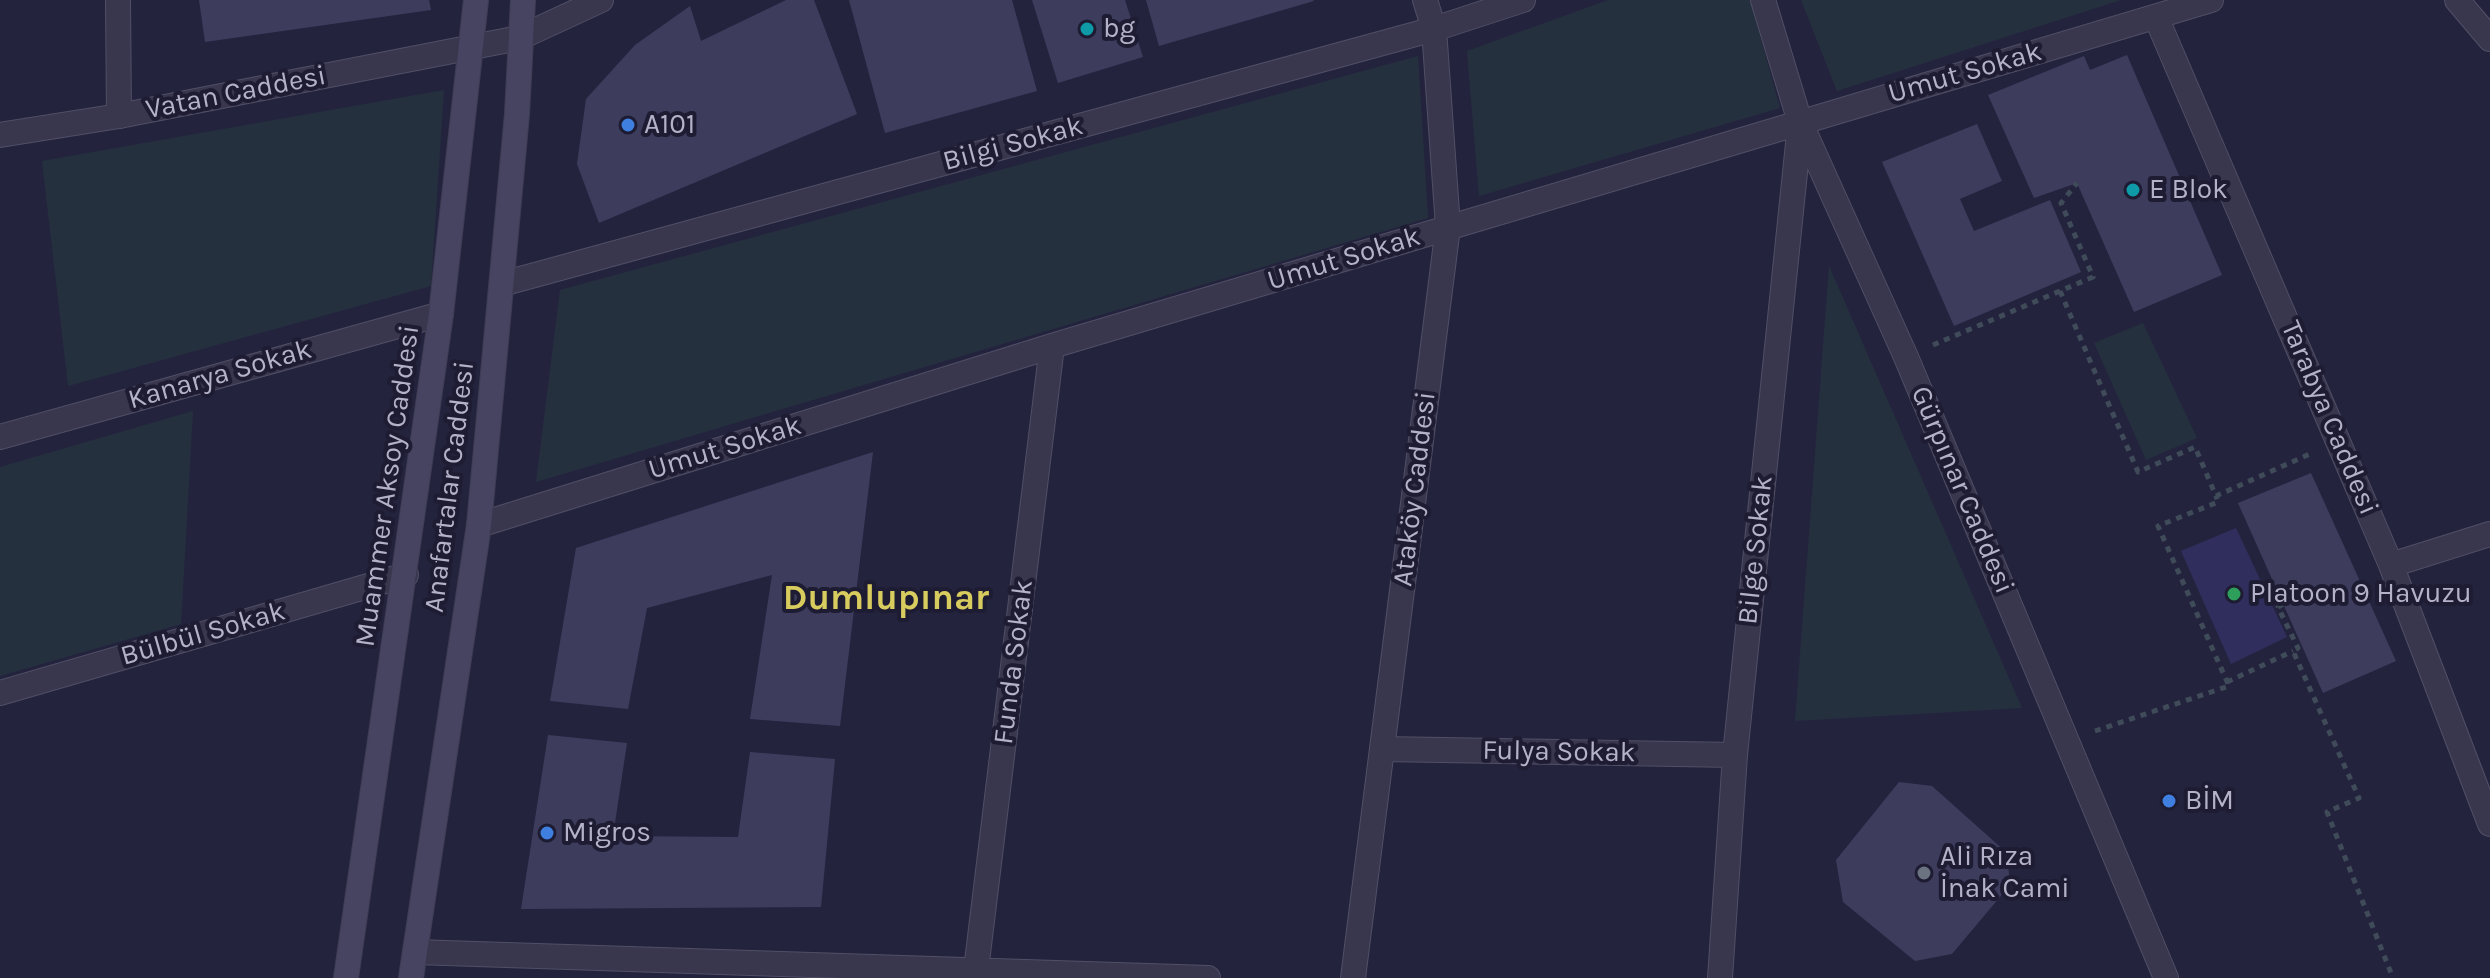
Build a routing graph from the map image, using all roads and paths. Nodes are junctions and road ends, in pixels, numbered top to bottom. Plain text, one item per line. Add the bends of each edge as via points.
1 (118, 0) edge
2 (476, 0) edge
3 (523, 0) edge
4 (601, 0) edge
5 (1425, 0) edge
6 (1523, 0) edge
7 (1763, 0) edge
8 (2211, 0) edge
9 (2457, 0) edge
10 (2156, 17) junction
11 (1434, 29) junction
12 (519, 38) junction
13 (2490, 39) edge
14 (471, 49) junction
15 (119, 116) junction
16 (1800, 122) junction
17 (0, 135) edge
18 (2077, 183) dead end
19 (1448, 227) junction
20 (502, 284) junction
21 (2060, 291) junction
22 (441, 314) junction
23 (1052, 346) junction
24 (1906, 357) junction
25 (0, 437) edge
26 (2338, 441) junction
27 (2216, 496) junction
28 (479, 525) junction
29 (2490, 534) edge
30 (2391, 565) junction
31 (406, 575) junction
32 (2283, 604) dead end
33 (2293, 651) junction
34 (2227, 682) junction
35 (0, 693) edge
36 (2067, 740) junction
37 (1383, 749) junction
38 (1735, 755) junction
39 (2490, 824) edge
40 (415, 952) junction
41 (976, 975) edge
42 (346, 978) edge
43 (411, 978) edge
44 (1208, 978) edge
45 (1353, 978) edge
46 (1720, 978) edge
47 (2166, 978) edge
48 (2393, 978) edge

1 - 15 street
2 - 14 main road, Muammer Aksoy Caddesi
3 - 12 main road, Anafartalar Caddesi
4 - 12 street, Vatan Caddesi
5 - 11 street, Ataköy Caddesi
6 - 11 street, Bilgi Sokak
7 - 16 street, Gürpınar Caddesi
8 - 10 street, Umut Sokak
9 - 13 street
10 - 16 street, Umut Sokak
10 - 26 street, Tarabya Caddesi
11 - 19 street, Ataköy Caddesi
11 - 20 street, Bilgi Sokak
12 - 14 street, Vatan Caddesi
12 - 20 main road, Anafartalar Caddesi
14 - 15 street, Vatan Caddesi
14 - 22 main road, Muammer Aksoy Caddesi
15 - 17 street, Vatan Caddesi
16 - 19 street, Umut Sokak
16 - 24 street, Gürpınar Caddesi
16 - 38 street, Bilge Sokak
18 - 21 path via 2061,203 2093,277
19 - 23 street, Umut Sokak
19 - 37 street, Ataköy Caddesi
20 - 28 main road, Anafartalar Caddesi
21 - 24 path
21 - 27 path via 2138,472 2195,447
22 - 25 street, Kanarya Sokak
22 - 31 main road, Muammer Aksoy Caddesi
23 - 28 street, Umut Sokak
23 - 41 street, Funda Sokak
24 - 36 street, Gürpınar Caddesi
26 - 27 path
26 - 30 street, Tarabya Caddesi
27 - 34 path via 2218,502 2158,526
28 - 40 main road, Anafartalar Caddesi
29 - 30 street
30 - 39 street, Tarabya Caddesi
31 - 35 street, Bülbül Sokak
31 - 42 main road, Muammer Aksoy Caddesi
32 - 33 path via 2278,607 2298,648
33 - 34 path
33 - 48 path via 2359,798 2327,812
34 - 36 path via 2229,686
36 - 47 street, Gürpınar Caddesi
37 - 38 street, Fulya Sokak
37 - 45 street, Ataköy Caddesi
38 - 46 street, Bilge Sokak
40 - 41 street
40 - 43 main road, Anafartalar Caddesi
41 - 44 street

